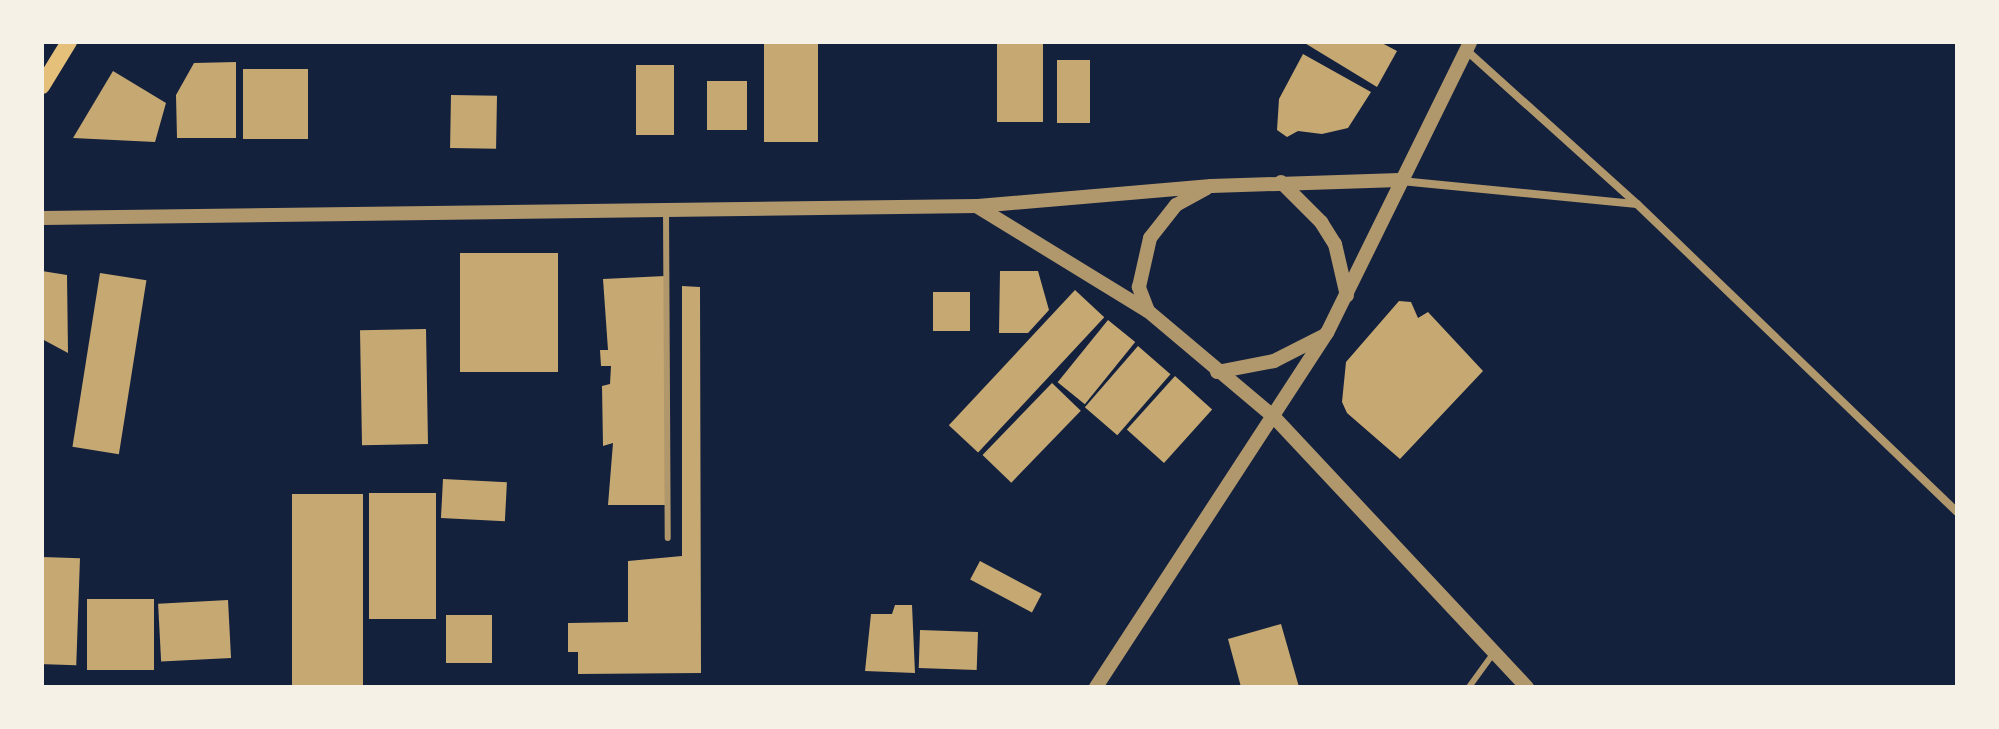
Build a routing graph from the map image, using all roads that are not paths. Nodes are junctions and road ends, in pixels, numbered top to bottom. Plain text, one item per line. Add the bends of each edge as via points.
1 (69, 42) edge
2 (1468, 46) edge
3 (42, 86) edge
4 (1400, 180) junction
5 (1281, 182) junction
6 (1211, 186) junction
7 (1637, 204) junction
8 (978, 206) junction
9 (666, 210) junction
10 (42, 218) edge
11 (1347, 296) junction
12 (1148, 311) junction
13 (1327, 333) junction
14 (1217, 372) junction
15 (1275, 418) junction
16 (1957, 512) edge
17 (668, 538) dead end
18 (1495, 652) junction
19 (1096, 687) edge
20 (1469, 687) edge
21 (1527, 687) edge

1 - 3 main road
2 - 4 street
2 - 7 street
4 - 5 street
4 - 7 street
4 - 11 street
5 - 6 street
5 - 11 street via 1335,244
6 - 8 street
6 - 12 street via 1176,205 1150,238 1139,287
7 - 16 street
8 - 9 street
8 - 12 street
9 - 10 street
9 - 17 lane
11 - 13 street
12 - 14 street
13 - 14 street via 1274,361
13 - 15 street
14 - 15 street
15 - 18 street
15 - 19 street
18 - 20 lane
18 - 21 street

